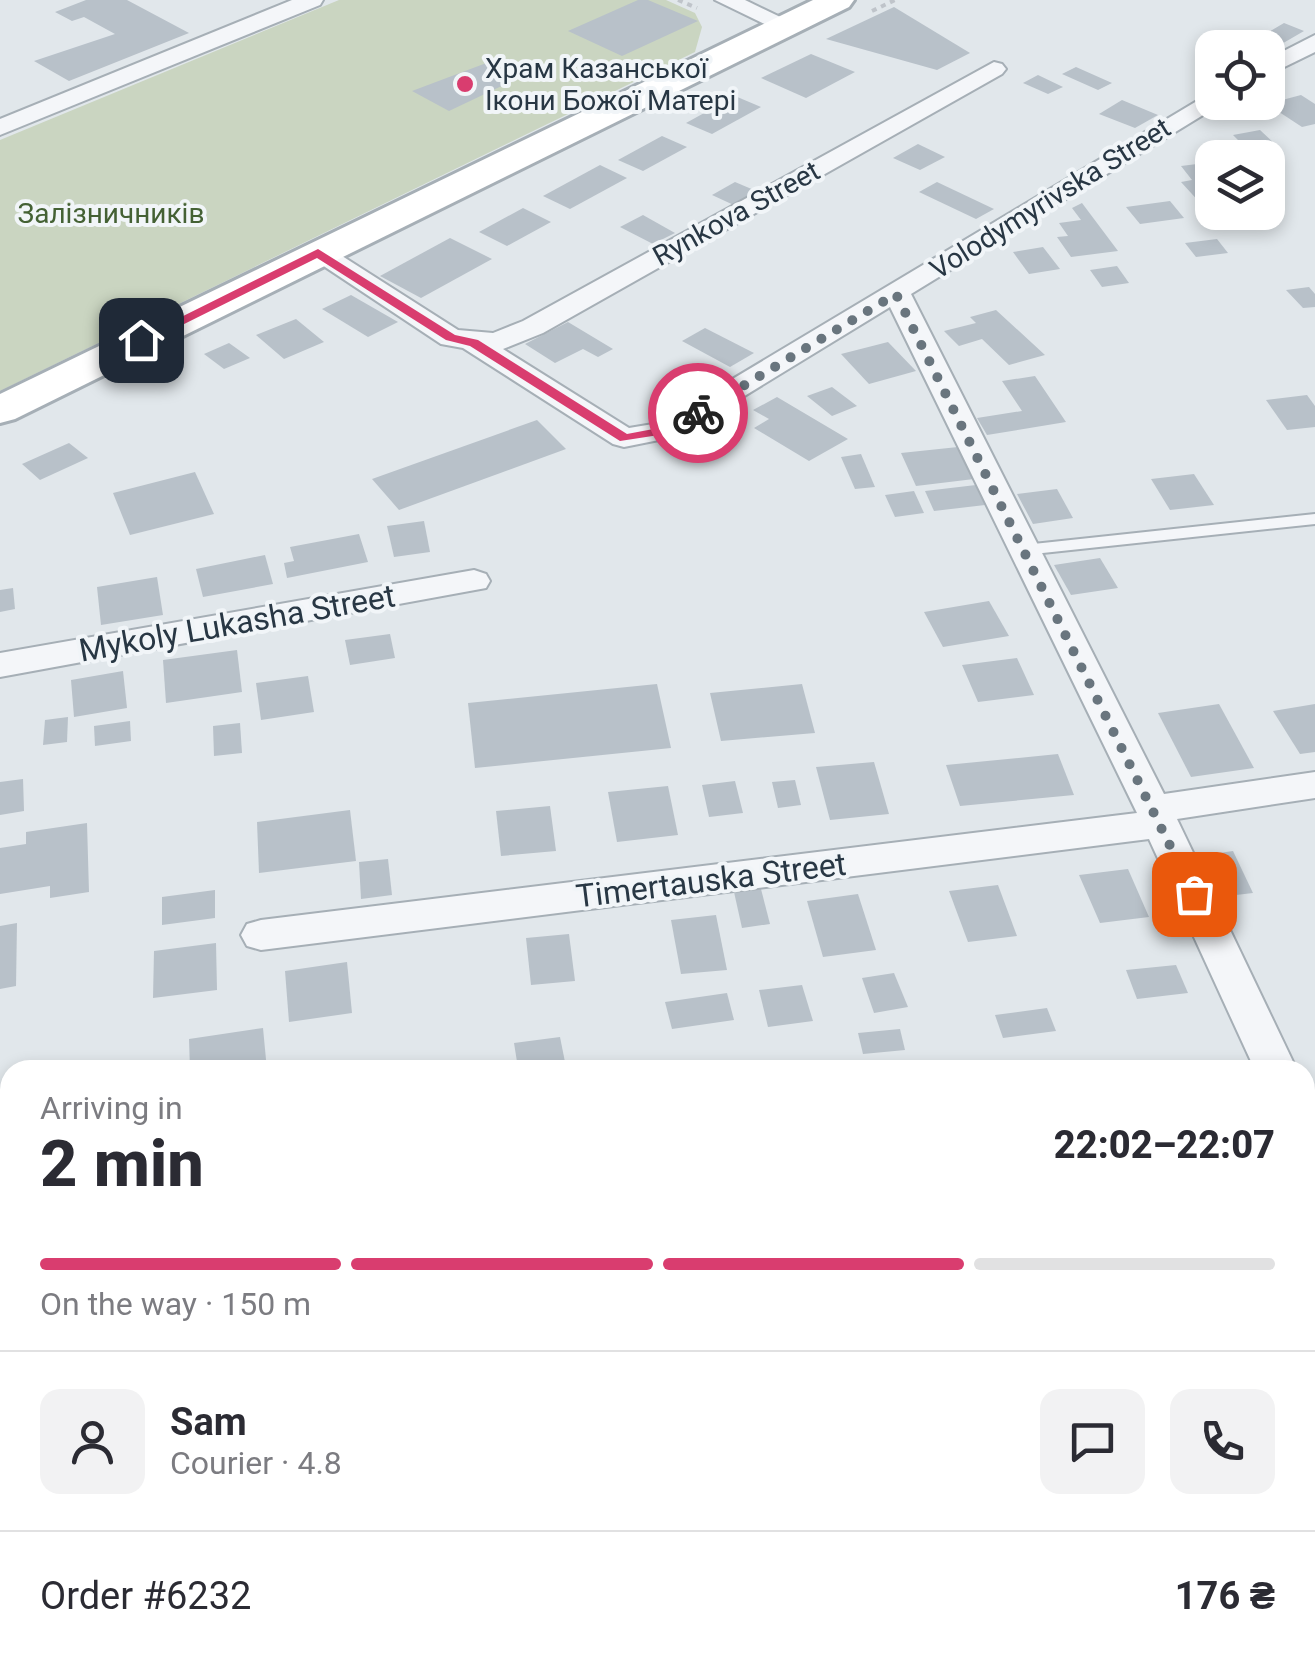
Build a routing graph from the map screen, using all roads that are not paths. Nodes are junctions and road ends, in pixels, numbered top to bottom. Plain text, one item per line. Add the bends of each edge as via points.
1 (312, 0) edge
2 (726, 0) edge
3 (838, 0) edge
4 (784, 25) junction
5 (1315, 42) edge
6 (1285, 59) edge
7 (994, 69) dead end
8 (1195, 109) edge
9 (0, 128) edge
10 (318, 253) junction
11 (896, 294) junction
12 (474, 343) junction
13 (0, 410) edge
14 (1315, 518) edge
15 (1024, 550) junction
16 (474, 580) dead end
17 (0, 666) edge
18 (1315, 786) edge
19 (1157, 817) junction
20 (261, 935) dead end
21 (1271, 1060) edge

1 - 9 street
2 - 4 street
3 - 4 street
4 - 10 street
5 - 6 street
7 - 12 street, Rynkova Street via 514,337
8 - 11 street, Volodymyrivska Street
10 - 12 street, Volodymyrivska Street via 451,338
10 - 13 street
11 - 12 street, Volodymyrivska Street via 668,430 644,437 624,438
11 - 15 street
14 - 15 lane
15 - 19 street
16 - 17 street, Mykoly Lukasha Street
18 - 19 street, Timertauska Street
19 - 20 street, Timertauska Street
19 - 21 street

